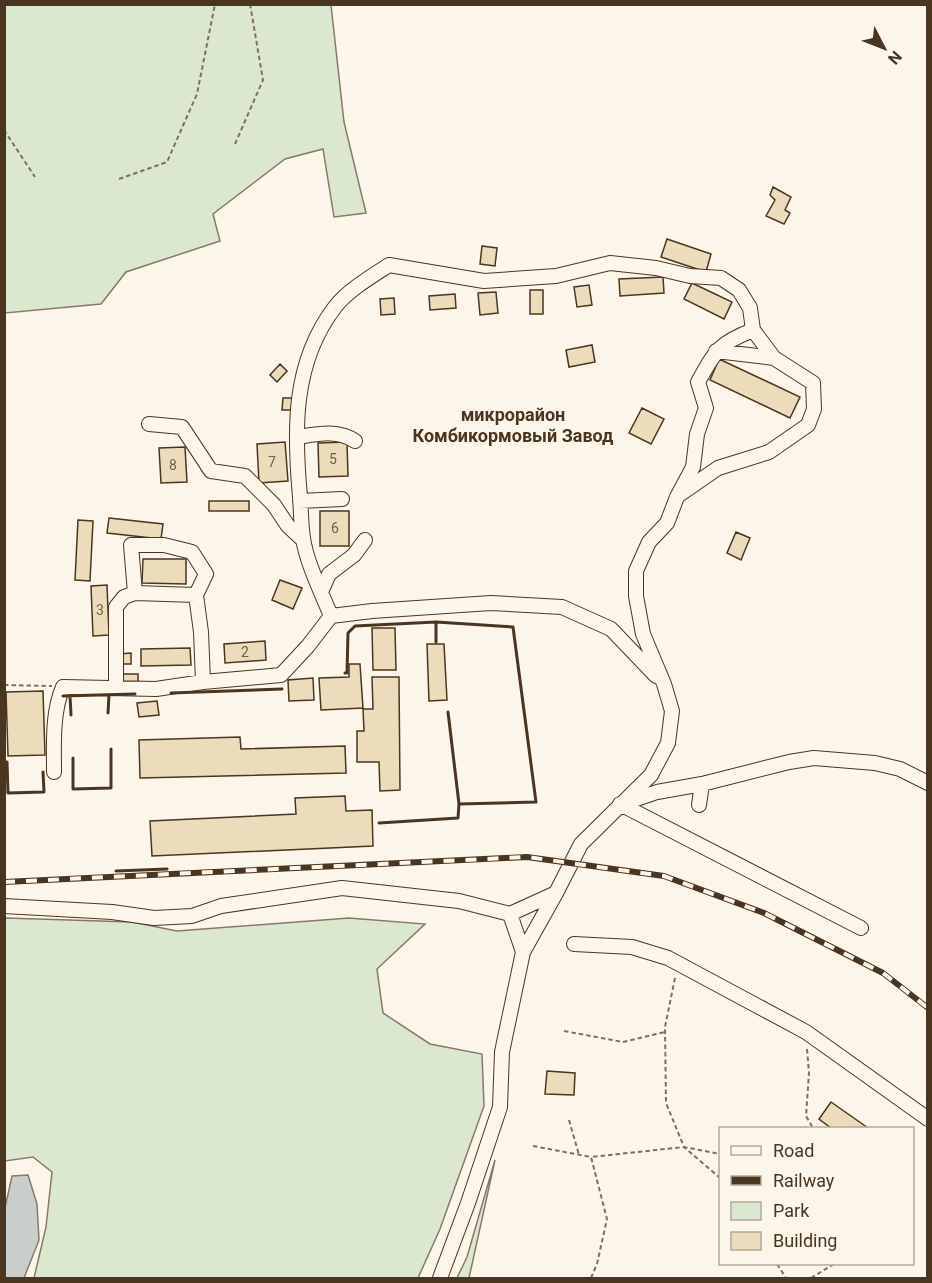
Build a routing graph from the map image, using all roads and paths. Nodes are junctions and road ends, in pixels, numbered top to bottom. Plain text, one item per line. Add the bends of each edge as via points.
1 (215, 4) edge
2 (250, 4) edge
3 (4, 130) edge
4 (235, 144) dead end
5 (35, 177) dead end
6 (119, 179) dead end
7 (753, 330) junction
8 (716, 351) junction
9 (774, 358) junction
10 (149, 424) dead end
11 (298, 437) junction
12 (355, 441) dead end
13 (677, 497) junction
14 (342, 499) dead end
15 (300, 501) junction
16 (303, 540) junction
17 (365, 540) dead end
18 (321, 592) junction
19 (135, 593) junction
20 (196, 595) junction
21 (331, 616) junction
22 (203, 682) junction
23 (664, 684) junction
24 (4, 685) edge
25 (63, 687) junction
26 (116, 687) junction
27 (54, 772) dead end
28 (651, 775) junction
29 (927, 783) edge
30 (702, 784) junction
31 (657, 792) junction
32 (620, 804) junction
33 (699, 805) dead end
34 (556, 893) junction
35 (4, 906) edge
36 (510, 914) junction
37 (861, 928) dead end
38 (574, 944) dead end
39 (523, 952) junction
40 (678, 963) junction
41 (564, 1031) dead end
42 (665, 1032) junction
43 (806, 1032) junction
44 (927, 1119) edge
45 (569, 1120) dead end
46 (812, 1127) edge
47 (533, 1146) dead end
48 (684, 1147) junction
49 (719, 1154) edge
50 (579, 1155) junction
51 (591, 1157) junction
52 (719, 1177) edge
53 (778, 1265) edge
54 (831, 1265) edge
55 (440, 1278) edge
56 (591, 1278) edge
57 (786, 1278) edge
58 (811, 1278) edge

1 - 6 path via 197,94 167,162
2 - 4 path via 263,80
3 - 5 path
7 - 8 street via 734,337
7 - 9 street
7 - 11 street via 750,308 739,290 721,278 610,263 556,276 484,281 389,265 336,306 317,337 301,379
8 - 9 street
8 - 13 street via 698,382 706,408 697,434 693,467
9 - 13 street via 813,383 814,409 808,425 769,452 718,468
10 - 16 street via 182,427 211,471 245,476
11 - 12 street via 321,433 346,435
11 - 15 street
13 - 23 street via 667,524 649,542 636,571 643,634
14 - 15 street
15 - 16 street
16 - 18 street
17 - 18 street via 354,555 329,574
18 - 21 street
19 - 20 street
19 - 20 street via 131,545 164,545 192,552 206,574
19 - 26 street via 124,597 116,607
20 - 22 street
21 - 22 street via 281,675
21 - 23 street via 491,603 562,607 611,629
22 - 26 street via 156,689
23 - 28 street via 672,711 668,743
24 - 25 path
25 - 26 street
25 - 27 street via 55,731
28 - 31 street
28 - 32 street
29 - 30 street via 900,769 875,763 814,758
30 - 31 street
30 - 33 street
31 - 32 street
32 - 34 street via 581,844
32 - 37 street
34 - 36 street
34 - 39 street
35 - 36 street via 154,918 192,916 221,906 342,888 459,901
36 - 39 street
38 - 40 street via 632,948
39 - 55 street via 501,1052 500,1107
40 - 42 path
40 - 43 street
41 - 42 path via 623,1042
42 - 48 path via 666,1103
43 - 44 street
43 - 46 path via 806,1116
45 - 50 path
47 - 50 path
48 - 49 path
48 - 51 path
48 - 52 path
50 - 51 path
51 - 56 path via 607,1220
53 - 57 path
54 - 58 path

